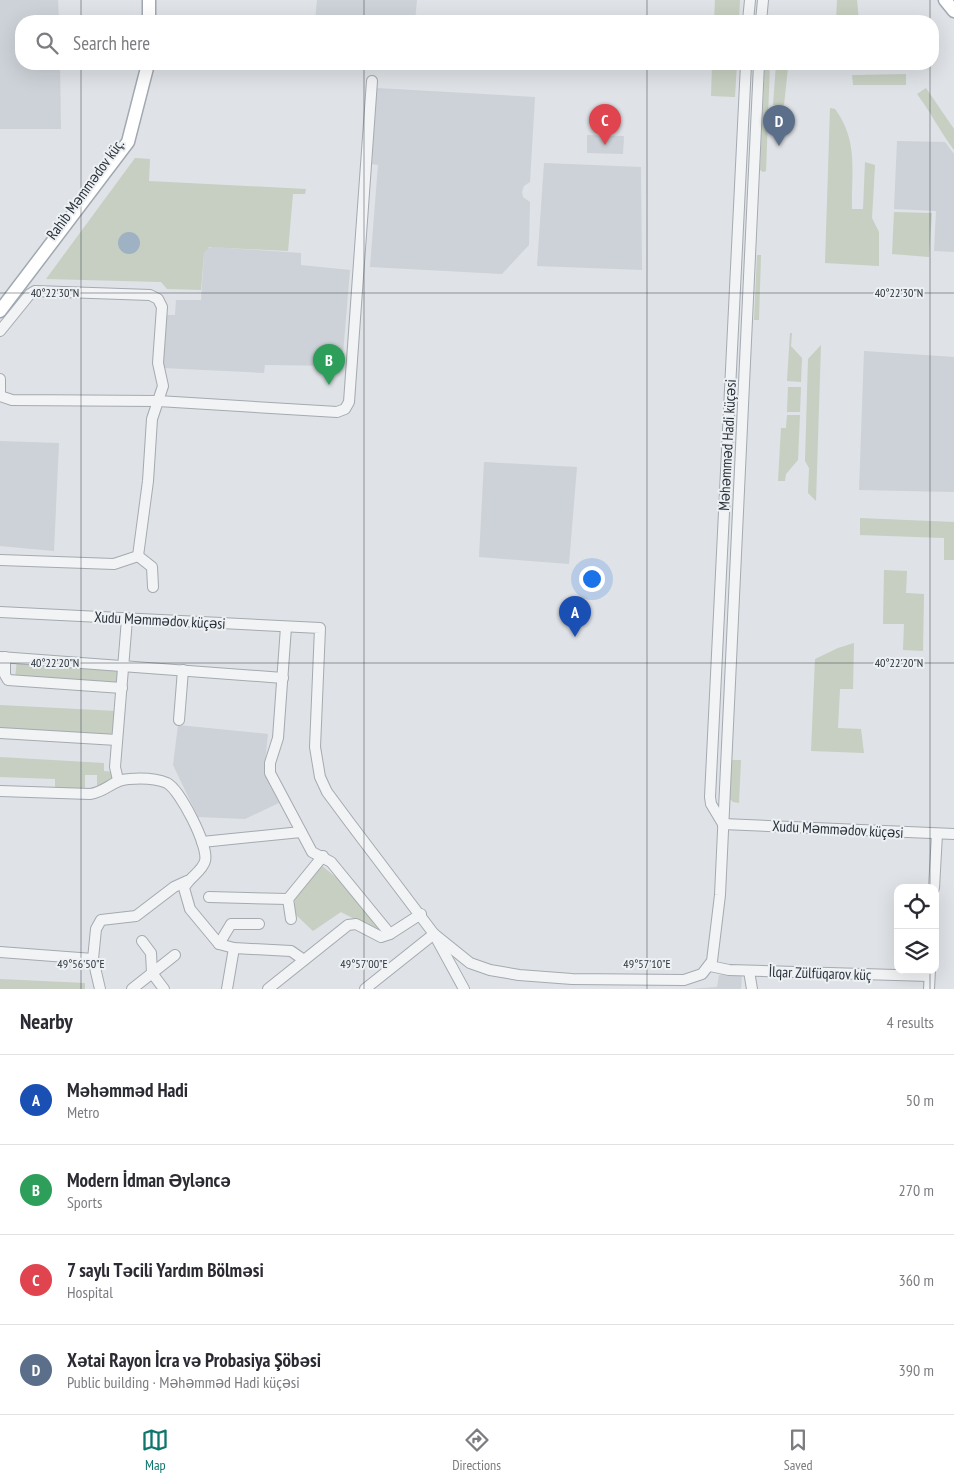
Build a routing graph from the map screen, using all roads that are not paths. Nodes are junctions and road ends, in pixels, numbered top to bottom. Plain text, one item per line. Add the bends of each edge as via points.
1 (149, 0) edge
2 (155, 0) edge
3 (750, 0) edge
4 (763, 0) edge
5 (945, 0) edge
6 (954, 11) edge
7 (151, 15) edge
8 (153, 15) edge
9 (749, 15) edge
10 (762, 15) edge
11 (141, 70) edge
12 (146, 70) edge
13 (746, 70) edge
14 (759, 70) edge
15 (372, 81) dead end
16 (125, 141) junction
17 (0, 302) edge
18 (0, 311) edge
19 (0, 331) edge
20 (0, 378) edge
21 (158, 401) junction
22 (722, 546) junction
23 (735, 547) junction
24 (138, 556) junction
25 (0, 560) edge
26 (153, 587) dead end
27 (0, 612) edge
28 (127, 619) junction
29 (286, 627) junction
30 (2, 657) edge
31 (123, 665) junction
32 (183, 670) junction
33 (283, 678) junction
34 (122, 688) junction
35 (179, 720) dead end
36 (0, 733) edge
37 (117, 740) junction
38 (118, 780) junction
39 (0, 790) edge
40 (723, 824) junction
41 (302, 832) junction
42 (937, 834) junction
43 (954, 834) edge
44 (202, 842) junction
45 (323, 856) junction
46 (187, 881) junction
47 (934, 884) edge
48 (209, 897) dead end
49 (288, 898) junction
50 (420, 914) junction
51 (291, 919) dead end
52 (259, 924) dead end
53 (390, 934) junction
54 (434, 934) junction
55 (142, 941) dead end
56 (219, 944) junction
57 (234, 948) junction
58 (0, 952) edge
59 (175, 955) dead end
60 (93, 959) junction
61 (304, 960) junction
62 (710, 966) junction
63 (749, 971) junction
64 (152, 973) junction
65 (894, 973) edge
66 (929, 974) edge
67 (100, 989) edge
68 (132, 989) edge
69 (164, 989) edge
70 (228, 989) edge
71 (268, 989) edge
72 (365, 989) edge
73 (464, 989) edge
74 (752, 989) edge
75 (928, 989) edge

1 - 7 main road
2 - 8 main road
3 - 9 street
4 - 10 street
5 - 6 main road
11 - 16 main road, Rahib Məmmədov küç.
12 - 16 main road
13 - 22 street, Məhəmməd Hadi küçəsi
14 - 23 street, Məhəmməd Hadi küçəsi
15 - 21 street via 347,406 337,412
16 - 17 main road, Rahib Məmmədov küç.
16 - 18 main road
19 - 21 street via 35,291 154,297 162,307 158,363 164,386
20 - 21 street via 0,396 12,400
21 - 24 street via 152,418
22 - 23 street
22 - 40 street, Məhəmməd Hadi küçəsi via 710,797
23 - 40 street, Məhəmməd Hadi küçəsi
24 - 25 street via 114,564
24 - 26 street via 152,567
27 - 28 street, Xudu Məmmədov küçəsi
28 - 29 street, Xudu Məmmədov küçəsi
28 - 31 street
29 - 33 street
29 - 50 street, Xudu Məmmədov küçəsi via 320,628 314,747 320,777 350,823
30 - 31 street
30 - 34 street via 4,675 8,680
31 - 32 street
31 - 34 street
32 - 33 street
32 - 35 street
33 - 41 street via 278,738 270,773
34 - 37 street
36 - 37 street
37 - 38 street via 115,767
38 - 39 street via 104,790 90,794
38 - 44 street via 145,778 168,784 174,789
40 - 42 street, Xudu Məmmədov küçəsi
40 - 62 street, Məhəmməd Hadi küçəsi via 717,931
41 - 44 street
41 - 45 street via 312,852
42 - 43 street, Xudu Məmmədov küçəsi
42 - 47 street
44 - 46 street via 204,864
45 - 49 street
45 - 53 street
46 - 56 street via 184,893 190,909
46 - 60 street via 174,886 143,913 101,920 96,929
48 - 49 street
49 - 51 street
50 - 53 street
50 - 54 street
52 - 56 street via 231,924
53 - 61 street via 378,936 352,923
54 - 62 street via 470,963 519,975 684,980 696,978
54 - 72 street
54 - 73 street
55 - 64 street via 151,952
56 - 57 street
57 - 61 street via 291,952
57 - 70 street
58 - 60 street
59 - 64 street
60 - 67 street
61 - 71 street
62 - 63 street, İlqar Zülfüqarov küç
63 - 65 street, İlqar Zülfüqarov küç
63 - 74 street
64 - 68 street
64 - 69 street
66 - 75 street, İlqar Zülfüqarov küç

